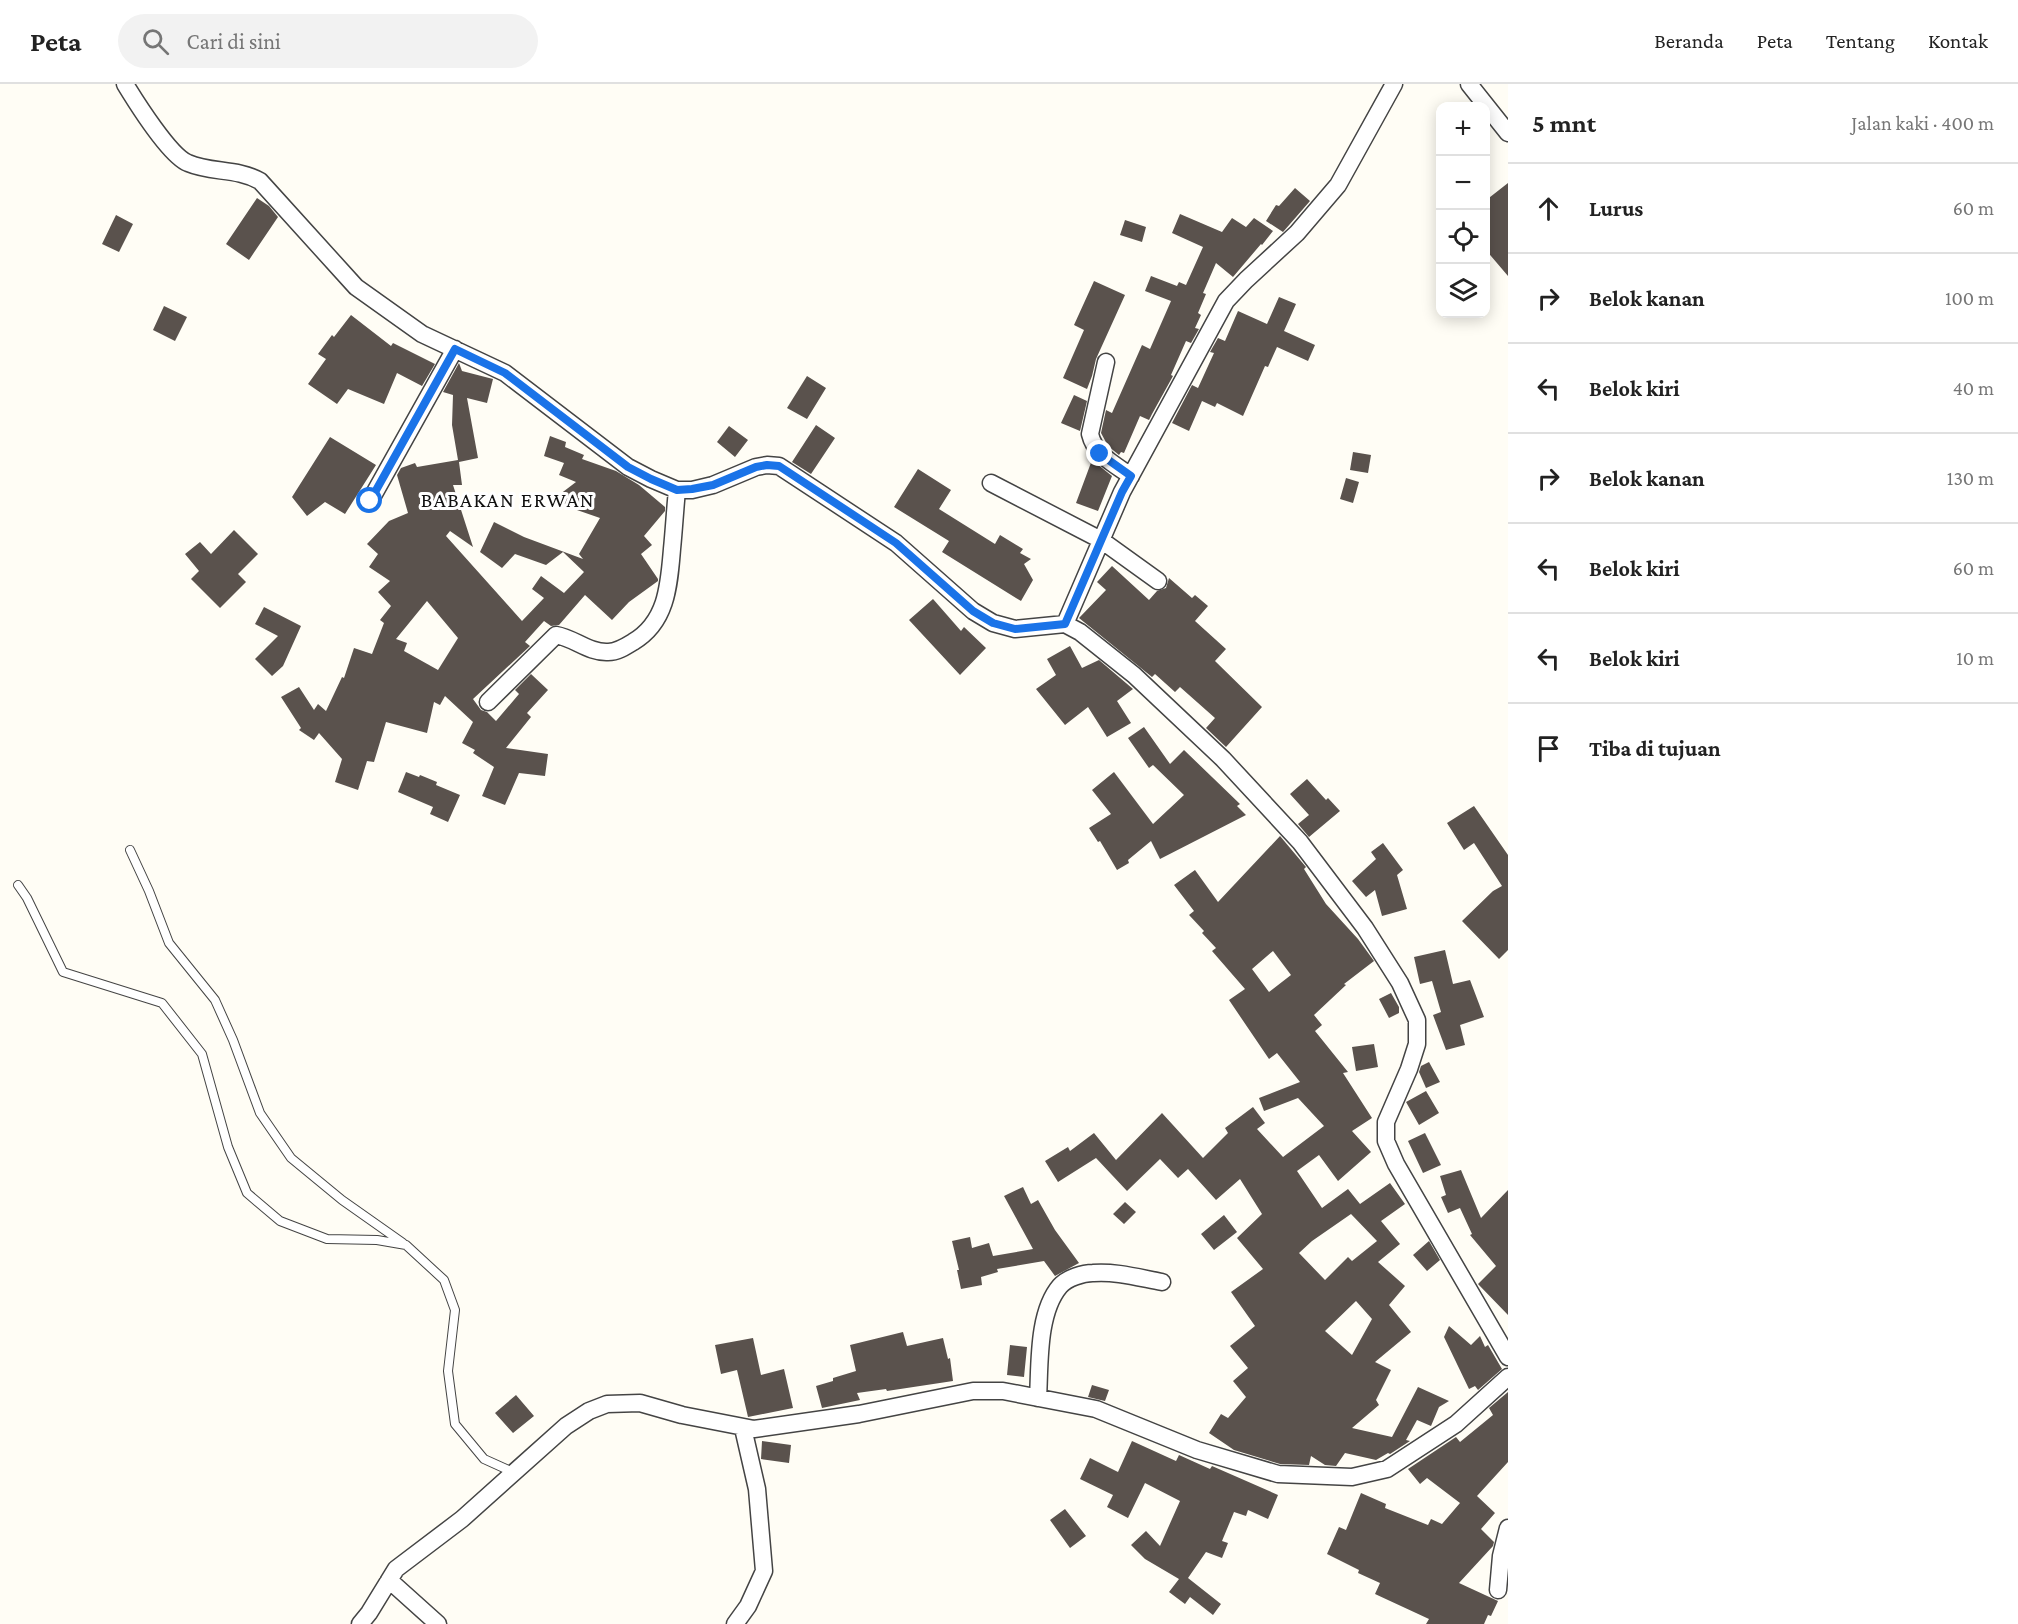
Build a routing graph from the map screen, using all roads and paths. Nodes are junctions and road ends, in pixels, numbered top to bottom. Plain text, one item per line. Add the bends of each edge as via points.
1 (125, 84) edge
2 (1394, 84) edge
3 (1470, 84) edge
4 (1508, 133) edge
5 (455, 349) junction
6 (1106, 362) dead end
7 (1131, 476) junction
8 (991, 483) dead end
9 (677, 490) junction
10 (370, 501) dead end
11 (1101, 540) junction
12 (1158, 581) dead end
13 (1065, 624) junction
14 (488, 702) dead end
15 (130, 850) dead end
16 (18, 885) dead end
17 (406, 1245) junction
18 (1162, 1281) dead end
19 (1508, 1357) edge
20 (1508, 1377) edge
21 (1038, 1398) junction
22 (743, 1428) junction
23 (515, 1473) junction
24 (1508, 1528) edge
25 (389, 1580) junction
26 (1498, 1590) dead end
27 (360, 1624) edge
28 (438, 1624) edge
29 (735, 1624) edge

1 - 5 street via 175,154 188,163 249,175 260,181 356,287 422,334
2 - 7 street via 1338,185 1297,232 1226,301
3 - 4 street
5 - 9 street via 505,373 628,467
5 - 10 street
6 - 7 street via 1090,434 1100,454
7 - 11 street
8 - 11 street
9 - 13 street via 713,485 756,467 779,466 896,543 973,611 993,623 1015,629
9 - 14 street via 668,591 653,624 640,638 610,652 556,635
11 - 12 street
11 - 13 street
13 - 19 street via 1134,675 1230,767 1300,842 1401,983 1417,1020 1417,1044 1386,1122 1386,1141
15 - 17 lane via 169,943 215,1000 260,1113 291,1158
16 - 17 lane via 63,972 162,1003 202,1053 228,1147 247,1193 280,1221 327,1239
17 - 23 lane via 444,1280 455,1310 448,1371 455,1424 484,1459
18 - 21 street via 1093,1273 1071,1278 1060,1286 1043,1326
20 - 21 street via 1456,1424 1387,1469 1352,1477 1278,1474 1197,1450 1096,1409
21 - 22 street via 1003,1391 973,1391 859,1414
22 - 23 street via 640,1403 607,1404 566,1426
22 - 29 street via 757,1489 764,1572
23 - 25 street via 396,1569
24 - 26 street
25 - 27 street
25 - 28 street

